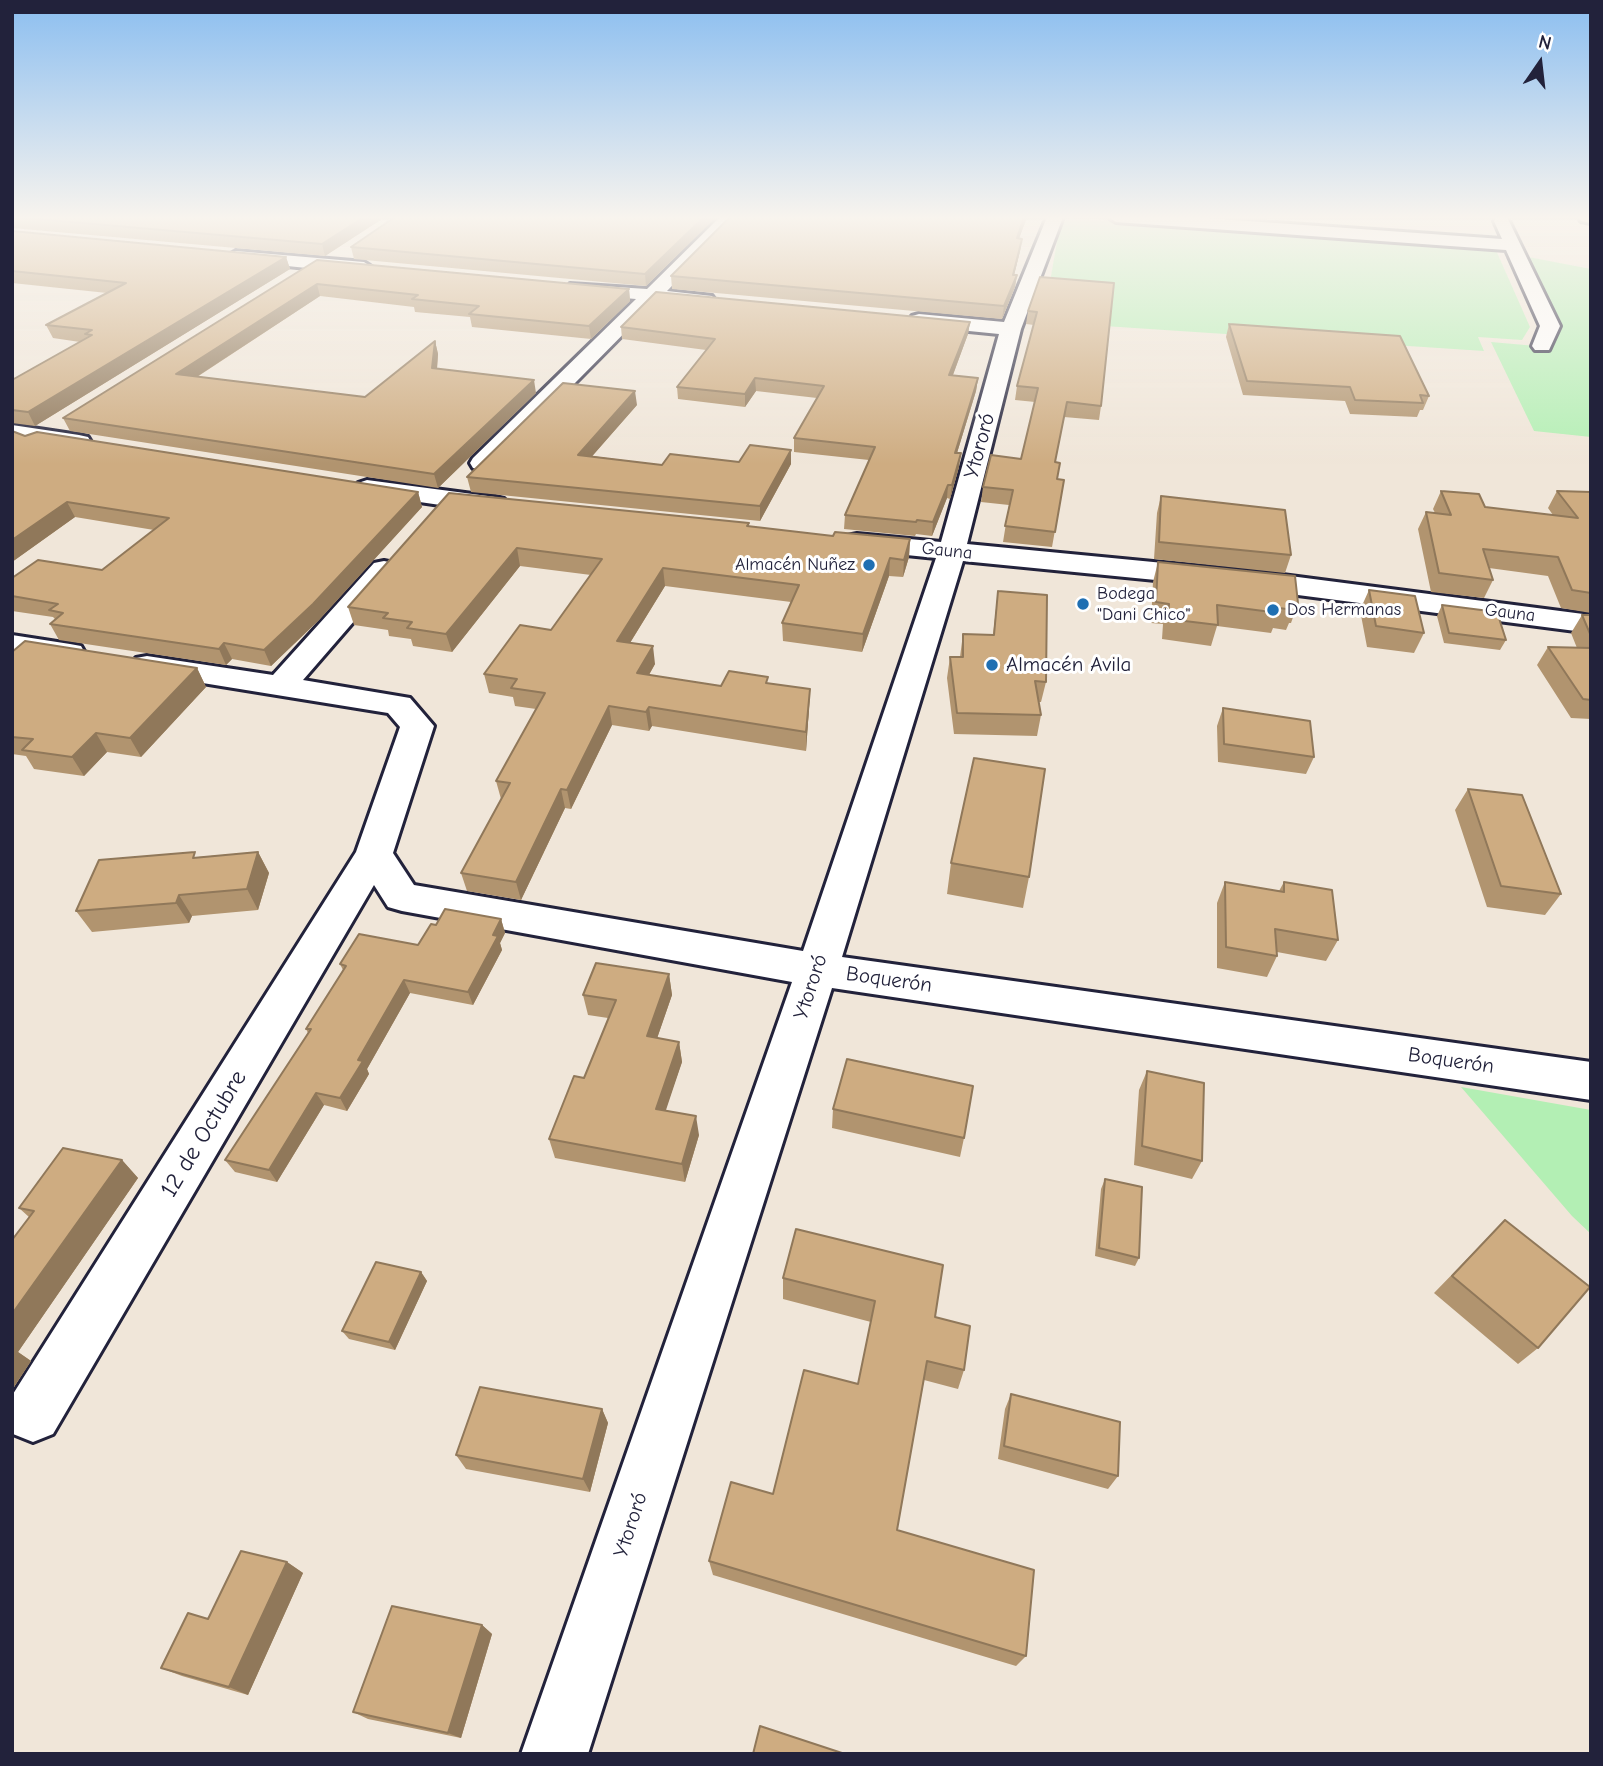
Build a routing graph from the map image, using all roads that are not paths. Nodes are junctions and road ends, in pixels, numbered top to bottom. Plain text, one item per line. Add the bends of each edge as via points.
1 (647, 299) edge
2 (702, 299) edge
3 (1023, 299) edge
4 (1538, 299) edge
5 (720, 301) edge
6 (900, 318) edge
7 (1011, 329) junction
8 (1542, 346) dead end
9 (52, 429) junction
10 (12, 432) edge
11 (108, 447) edge
12 (12, 454) edge
13 (337, 483) edge
14 (445, 500) junction
15 (514, 507) edge
16 (427, 521) edge
17 (828, 539) edge
18 (952, 551) junction
19 (400, 552) edge
20 (1591, 624) edge
21 (12, 644) edge
22 (281, 685) junction
23 (374, 854) junction
24 (817, 970) junction
25 (1591, 1081) edge
26 (33, 1414) dead end
27 (554, 1754) edge

1 - 14 street
2 - 5 street
3 - 7 street, Ytororó
4 - 8 street via 1550,326
6 - 7 street
7 - 18 street, Ytororó
9 - 10 street
9 - 11 street
9 - 12 street
13 - 14 street
14 - 15 street
14 - 16 street
17 - 18 street, Gauna
18 - 20 street, Gauna via 1267,582
18 - 24 street, Ytororó
19 - 22 street
21 - 22 street
22 - 23 street via 398,705 416,726
23 - 24 street, Boquerón via 402,897
23 - 26 street, 12 de Octubre
24 - 25 street, Boquerón
24 - 27 street, Ytororó

